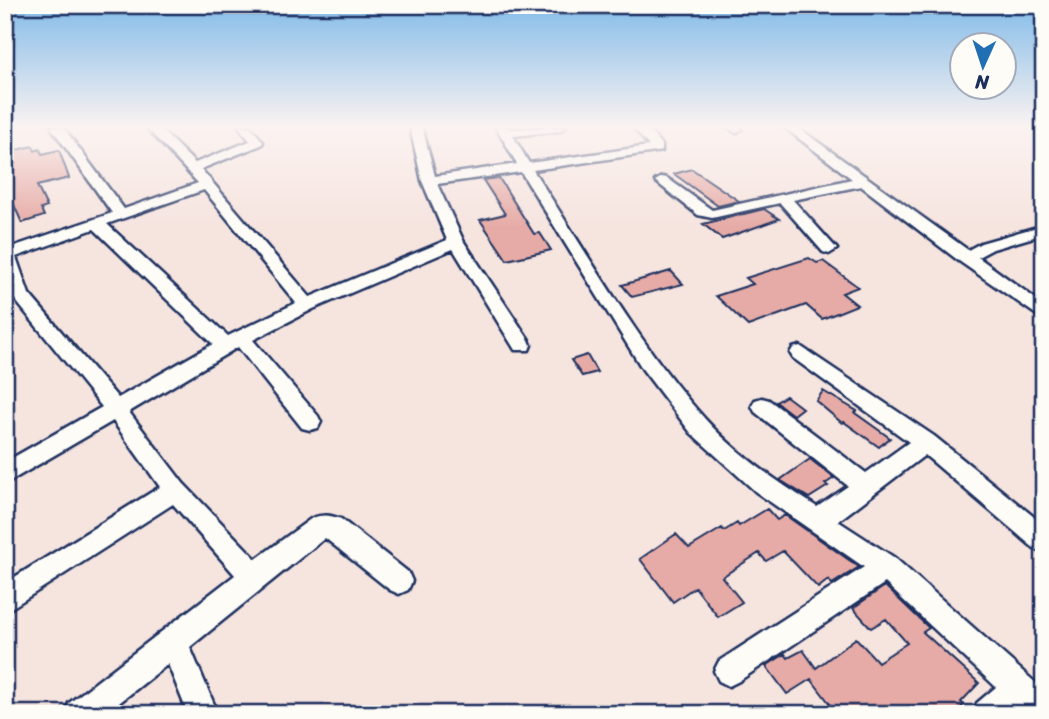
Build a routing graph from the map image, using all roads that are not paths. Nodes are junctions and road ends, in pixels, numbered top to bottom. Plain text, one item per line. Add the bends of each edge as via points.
1 (81, 161) edge
2 (186, 161) edge
3 (211, 161) edge
4 (424, 161) edge
5 (520, 161) edge
6 (564, 161) edge
7 (835, 161) edge
8 (523, 166) junction
9 (193, 168) junction
10 (429, 181) junction
11 (662, 181) dead end
12 (863, 181) junction
13 (205, 185) junction
14 (784, 199) junction
15 (121, 215) junction
16 (97, 223) junction
17 (1044, 229) edge
18 (456, 243) junction
19 (829, 249) dead end
20 (6, 253) edge
21 (965, 258) junction
22 (307, 305) junction
23 (1043, 313) edge
24 (233, 341) junction
25 (522, 345) dead end
26 (800, 353) dead end
27 (762, 406) dead end
28 (116, 410) junction
29 (310, 422) dead end
30 (926, 442) junction
31 (5, 474) edge
32 (866, 486) junction
33 (175, 490) junction
34 (818, 521) junction
35 (1044, 541) edge
36 (886, 567) junction
37 (254, 576) junction
38 (399, 581) dead end
39 (5, 599) edge
40 (174, 642) junction
41 (729, 671) dead end
42 (1019, 687) junction
43 (1044, 711) edge
44 (79, 714) edge
45 (203, 714) edge
46 (988, 714) edge

1 - 15 street
2 - 9 street
3 - 9 street
4 - 10 street
5 - 8 street
6 - 8 street
7 - 12 street
8 - 10 street
8 - 34 street via 650,365 699,427 764,485
9 - 13 street
10 - 18 street
11 - 14 street via 712,214
12 - 14 street
12 - 21 street
13 - 15 street
13 - 22 street
14 - 19 lane
15 - 16 street
16 - 20 street
16 - 24 street
17 - 21 street via 987,246
18 - 22 street
18 - 25 street
20 - 28 street via 21,296
21 - 23 street
22 - 24 street
24 - 28 street
24 - 29 street
26 - 30 street
27 - 32 street
28 - 31 street
28 - 33 street
30 - 32 street
30 - 35 street
32 - 34 street
33 - 37 street
33 - 39 street
34 - 36 street
36 - 41 street
36 - 42 street
37 - 38 street via 316,529 327,526
37 - 40 street
40 - 44 street
40 - 45 street
42 - 43 street
42 - 46 street

